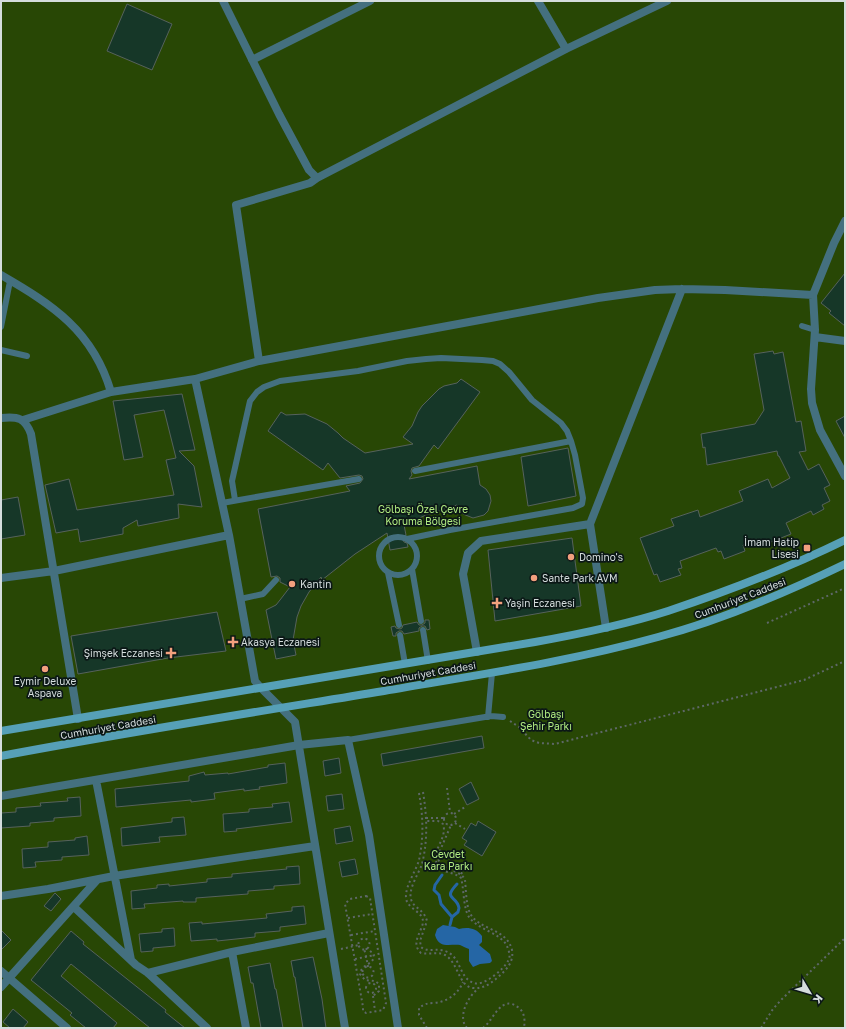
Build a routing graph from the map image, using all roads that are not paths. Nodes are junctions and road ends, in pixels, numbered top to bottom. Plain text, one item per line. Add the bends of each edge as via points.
1 (223, 1) edge
2 (370, 1) edge
3 (538, 1) edge
4 (667, 1) edge
5 (566, 49) junction
6 (252, 60) junction
7 (317, 178) junction
8 (845, 221) edge
9 (1, 275) edge
10 (10, 281) junction
11 (682, 289) junction
12 (813, 295) junction
13 (802, 326) dead end
14 (1, 327) edge
15 (815, 333) junction
16 (845, 341) edge
17 (1, 350) edge
18 (27, 356) dead end
19 (259, 361) junction
20 (196, 379) junction
21 (111, 392) junction
22 (1, 418) edge
23 (23, 420) junction
24 (570, 441) junction
25 (415, 471) dead end
26 (845, 476) edge
27 (359, 479) dead end
28 (236, 500) junction
29 (222, 503) junction
30 (590, 524) junction
31 (229, 535) junction
32 (407, 539) junction
33 (845, 540) edge
34 (845, 564) edge
35 (412, 569) junction
36 (54, 570) junction
37 (388, 573) junction
38 (1, 578) edge
39 (276, 580) dead end
40 (240, 599) junction
41 (421, 621) dead end
42 (398, 626) dead end
43 (606, 628) junction
44 (423, 630) dead end
45 (400, 635) dead end
46 (478, 652) junction
47 (428, 661) junction
48 (405, 664) junction
49 (492, 673) junction
50 (261, 688) junction
51 (282, 708) junction
52 (488, 717) junction
53 (504, 718) road end
54 (78, 719) junction
55 (1, 731) edge
56 (348, 740) junction
57 (299, 745) junction
58 (1, 756) edge
59 (96, 780) junction
60 (1, 796) edge
61 (315, 846) junction
62 (114, 876) junction
63 (97, 880) junction
64 (1, 896) edge
65 (74, 907) junction
66 (329, 933) junction
67 (232, 952) junction
68 (131, 960) junction
69 (1, 971) edge
70 (148, 973) junction
71 (10, 978) junction
72 (1, 986) edge
73 (67, 1028) edge
74 (207, 1028) edge
75 (246, 1028) edge
76 (345, 1028) edge
77 (398, 1028) edge

1 - 6 street
2 - 6 street
3 - 5 street
4 - 5 street
5 - 7 street
6 - 7 street via 309,170
7 - 19 street via 310,183 236,205
8 - 12 street
9 - 10 street
10 - 14 lane
10 - 21 street via 38,296 85,339 106,373
11 - 12 street
11 - 19 street via 598,298
11 - 30 street
12 - 15 street
13 - 15 lane
15 - 16 street
15 - 26 street via 812,403 820,430
17 - 18 lane
19 - 20 street
20 - 21 street
20 - 29 street
21 - 23 street
22 - 23 street
23 - 36 street via 31,434
24 - 25 lane
24 - 28 lane via 561,423 532,400 509,372 493,361 426,359 280,381 264,387 250,401 232,481
24 - 32 lane via 575,454 582,504
27 - 28 lane
28 - 29 lane
29 - 31 street
30 - 43 street via 604,597
30 - 46 street via 481,541 468,553 463,574
31 - 36 street
31 - 40 street
32 - 35 lane via 417,553
32 - 37 lane via 395,536 382,544 379,560 382,568
33 - 43 main road, Cumhuriyet Caddesi via 721,592 668,611
34 - 49 main road, Cumhuriyet Caddesi via 744,608 660,637 582,656
35 - 37 lane via 400,575
35 - 41 lane
36 - 38 street
36 - 54 street
37 - 42 lane
39 - 40 lane via 262,594
40 - 50 street via 255,681
43 - 46 main road, Cumhuriyet Caddesi
44 - 47 lane
45 - 48 lane
46 - 47 main road, Cumhuriyet Caddesi
47 - 48 main road, Cumhuriyet Caddesi
48 - 50 main road, Cumhuriyet Caddesi
49 - 51 main road, Cumhuriyet Caddesi
49 - 52 lane
50 - 51 street
50 - 54 main road, Cumhuriyet Caddesi
51 - 57 street via 295,722
51 - 58 main road, Cumhuriyet Caddesi
52 - 53 lane
52 - 56 lane
54 - 55 main road, Cumhuriyet Caddesi
56 - 57 street
56 - 77 street via 369,835
57 - 59 street
57 - 61 street
59 - 60 street
59 - 62 street
61 - 62 street
61 - 66 street
62 - 63 street
62 - 68 street
63 - 64 street
63 - 65 street
65 - 68 street
65 - 71 street
66 - 67 street
66 - 76 street
67 - 70 street
67 - 75 street
68 - 70 street
69 - 71 street
70 - 74 street
71 - 72 street
71 - 73 street

